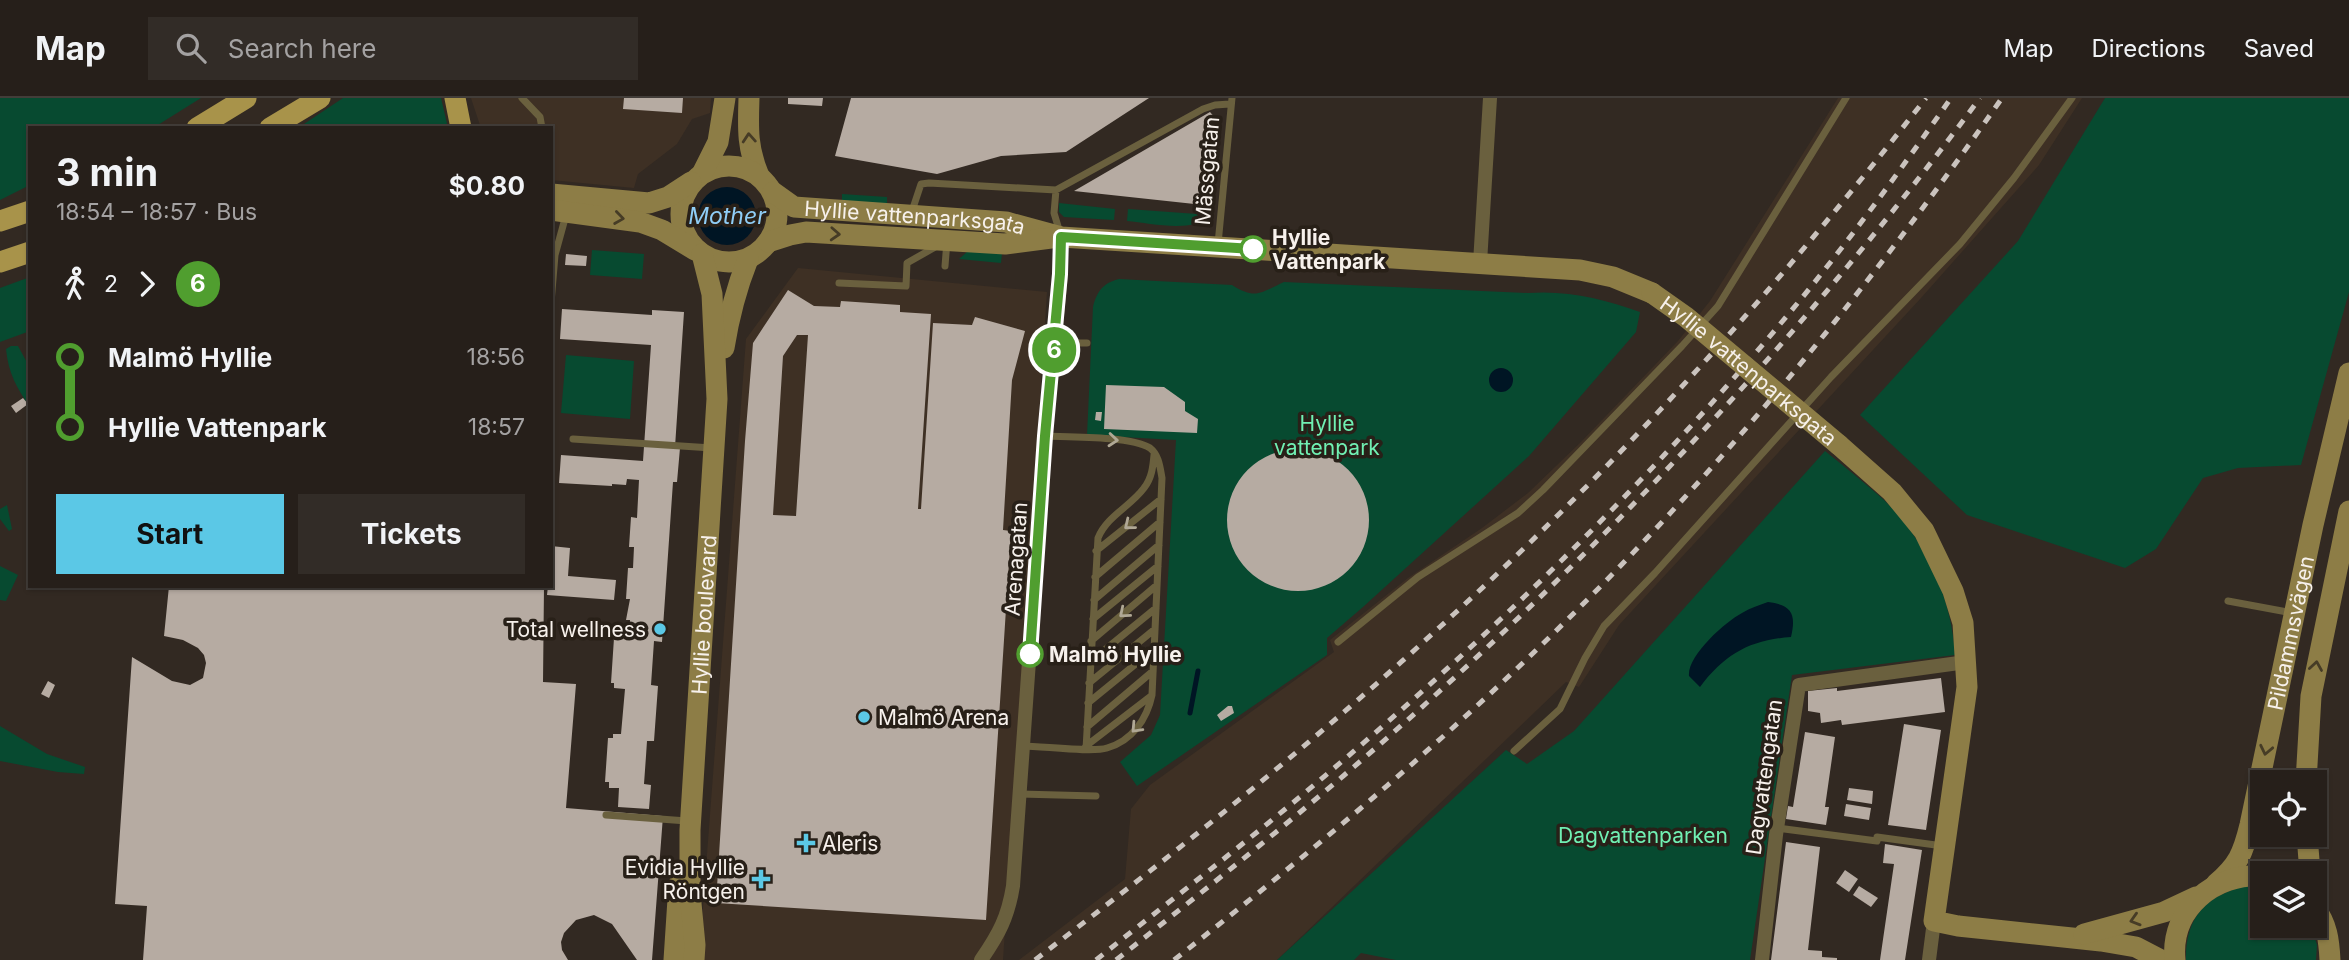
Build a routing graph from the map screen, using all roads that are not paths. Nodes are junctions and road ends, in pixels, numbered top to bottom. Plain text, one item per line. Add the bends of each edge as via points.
1 (229, 98) edge
2 (246, 98) edge
3 (320, 98) edge
4 (523, 98) edge
5 (725, 98) edge
6 (749, 98) edge
7 (1490, 98) edge
8 (1846, 98) edge
9 (2072, 98) edge
10 (1231, 101) edge
11 (192, 126) edge
12 (200, 126) edge
13 (274, 126) edge
14 (542, 126) edge
15 (698, 177) junction
16 (766, 184) junction
17 (1056, 190) junction
18 (553, 194) edge
19 (28, 212) edge
20 (556, 213) edge
21 (910, 216) junction
22 (0, 221) edge
23 (1061, 237) junction
24 (947, 241) junction
25 (768, 242) junction
26 (1218, 247) junction
27 (699, 252) junction
28 (28, 253) edge
29 (748, 259) junction
30 (0, 262) edge
31 (1480, 262) junction
32 (28, 263) edge
33 (945, 266) dead end
34 (0, 271) edge
35 (553, 279) edge
36 (839, 283) dead end
37 (1055, 343) junction
38 (1087, 343) dead end
39 (2349, 373) edge
40 (717, 399) junction
41 (1045, 436) junction
42 (573, 439) dead end
43 (715, 448) junction
44 (1154, 454) junction
45 (1161, 499) junction
46 (2348, 517) edge
47 (1160, 522) junction
48 (1159, 545) junction
49 (1096, 551) junction
50 (1158, 566) junction
51 (1095, 577) junction
52 (1157, 585) junction
53 (1094, 600) junction
54 (2228, 601) dead end
55 (1156, 608) junction
56 (2294, 613) junction
57 (1093, 619) junction
58 (1155, 629) junction
59 (1091, 641) junction
60 (1338, 642) dead end
61 (1154, 649) junction
62 (1090, 662) junction
63 (1966, 662) junction
64 (1153, 671) junction
65 (1089, 683) junction
66 (1152, 695) junction
67 (1088, 703) junction
68 (1087, 727) junction
69 (1023, 746) junction
70 (1086, 747) junction
71 (1514, 751) dead end
72 (2307, 770) edge
73 (1020, 794) junction
74 (1096, 796) dead end
75 (606, 815) dead end
76 (691, 826) junction
77 (1777, 828) junction
78 (1944, 846) junction
79 (2250, 877) edge
80 (2207, 890) junction
81 (1934, 921) junction
82 (2328, 935) joint
83 (2070, 937) junction
84 (674, 960) edge
85 (694, 960) edge
86 (981, 960) edge
87 (1762, 960) edge
88 (1929, 960) edge
89 (2161, 960) edge
90 (2175, 960) edge
91 (2330, 960) edge
92 (2345, 960) edge

1 - 11 main road
2 - 12 main road
3 - 13 main road
4 - 14 lane via 540,117
5 - 15 street via 718,142
16 -> 6 street via 749,149
7 - 31 street
8 - 60 lane via 1718,306 1682,346 1518,513 1418,577
9 - 71 lane via 1960,244 1831,377 1604,626 1560,709
10 - 17 lane via 1203,109
10 - 26 lane, Mässgatan
15 - 16 street via 729,165 743,167
15 - 18 street via 668,197 649,203
15 - 27 street via 683,198 680,216 685,235
16 - 21 street, Hyllie vattenparksgata via 794,207
16 - 25 street via 778,218
17 - 21 lane via 924,183 918,186
17 - 23 lane via 1054,213
19 - 22 main road
20 -> 27 street via 640,222
20 - 35 lane
21 - 23 street, Hyllie vattenparksgata via 1006,222
23 - 24 street, Hyllie vattenparksgata via 1005,244
23 - 26 street, Hyllie vattenparksgata
23 - 37 street, Arenagatan
25 -> 24 street, Hyllie vattenparksgata via 806,232
24 - 33 lane
24 - 36 lane via 907,263 906,286
25 - 29 street
26 - 31 street, Hyllie vattenparksgata
27 - 29 street via 722,262
27 - 40 street, Hyllie boulevard via 712,294
28 - 30 main road
29 - 40 street, Hyllie boulevard via 728,318
31 - 63 street, Hyllie vattenparksgata, bridge via 1614,277 1653,293 1686,317 1892,492 1924,531 1953,591 1963,623
32 - 34 main road
37 - 38 lane
37 - 41 street, Arenagatan
39 - 56 street, Pildammsvägen
40 - 43 street, Hyllie boulevard
41 -> 44 lane via 1134,442
41 - 69 street, Arenagatan
42 - 43 lane
43 - 76 street, Hyllie boulevard
44 - 45 lane via 1159,461
44 - 49 lane via 1145,487 1106,524
45 - 47 lane
45 -> 49 lane
72 -> 46 street, Pildammsvägen via 2311,696
47 - 48 lane
47 - 51 lane
48 - 50 lane
48 - 53 lane
49 - 51 lane
50 - 52 lane
50 - 57 lane
51 - 53 lane
52 - 55 lane
52 -> 59 lane
53 - 57 lane
54 - 56 lane
55 - 58 lane
55 - 62 lane
56 -> 80 street, Pildammsvägen via 2243,853
57 - 59 lane
58 - 61 lane
58 - 65 lane
59 - 62 lane
61 - 64 lane
61 - 67 lane
62 - 65 lane
63 - 77 street, Dagvattengatan via 1799,685
63 - 78 street, Hyllie vattenparksgata via 1964,712
64 - 66 lane
64 - 68 lane
65 - 67 lane
66 - 70 lane
66 -> 70 lane via 1149,710 1133,732 1107,748
67 - 68 lane
68 - 70 lane
69 - 70 lane
69 - 73 street, Arenagatan
73 - 74 lane
73 - 86 street, Arenagatan via 1010,905 1000,933
75 - 76 lane
76 - 84 street, Hyllie boulevard via 681,862
76 - 85 street, Hyllie boulevard
77 - 78 lane
77 - 87 street, Dagvattengatan
78 - 81 street, Hyllie vattenparksgata
79 - 80 street
80 -> 83 street via 2164,912
80 - 90 street, Pildammsvägen via 2185,914 2176,934
81 - 83 street
81 - 88 street, Hyllie vattenparksgata
82 - 91 street
82 - 92 street
83 - 89 street via 2136,947

